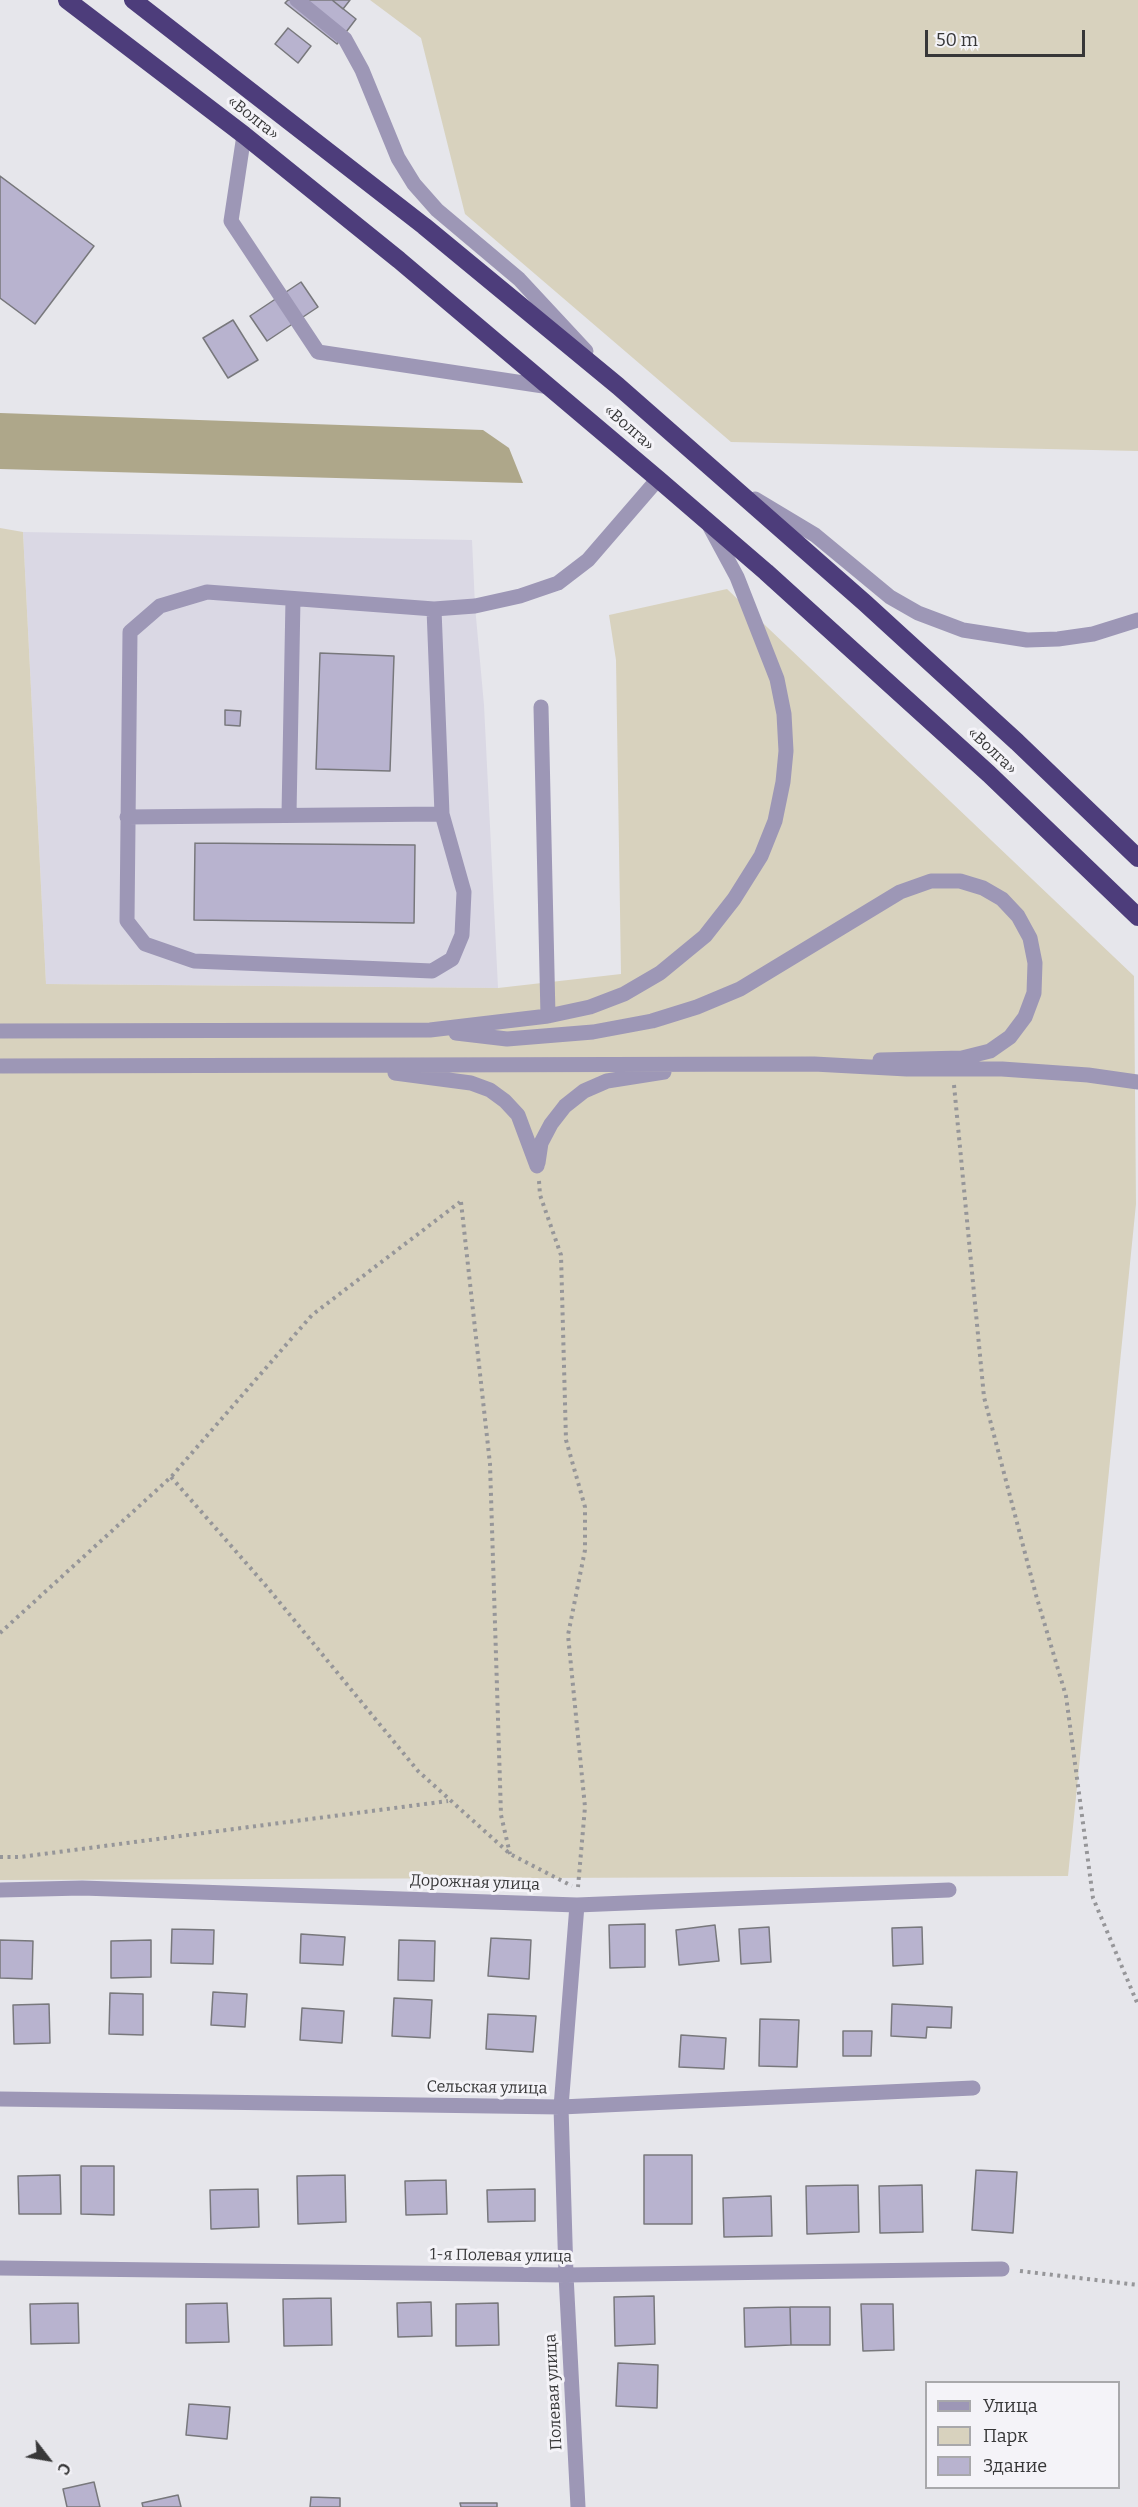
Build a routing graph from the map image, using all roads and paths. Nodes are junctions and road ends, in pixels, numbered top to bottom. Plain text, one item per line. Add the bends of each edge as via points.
1 (66, 0) edge
2 (133, 0) edge
3 (297, 0) edge
4 (244, 135) junction
5 (618, 386) junction
6 (550, 387) junction
7 (658, 479) junction
8 (732, 485) junction
9 (709, 524) junction
10 (293, 599) junction
11 (434, 609) junction
12 (1138, 620) edge
13 (541, 707) dead end
14 (289, 814) junction
15 (442, 814) junction
16 (128, 817) junction
17 (1138, 858) edge
18 (1138, 917) edge
19 (548, 1016) junction
20 (0, 1030) edge
21 (430, 1030) junction
22 (814, 1064) junction
23 (335, 1065) junction
24 (704, 1065) junction
25 (0, 1066) edge
26 (952, 1069) junction
27 (1138, 1082) edge
28 (537, 1166) junction
29 (171, 1477) junction
30 (0, 1634) edge
31 (448, 1801) junction
32 (510, 1854) junction
33 (0, 1857) edge
34 (0, 1890) edge
35 (949, 1890) dead end
36 (577, 1897) junction
37 (1138, 2005) edge
38 (973, 2088) dead end
39 (0, 2099) edge
40 (561, 2107) junction
41 (0, 2268) edge
42 (1002, 2269) joint
43 (566, 2275) junction
44 (1138, 2285) edge
45 (578, 2507) edge

1 - 4 highway, «Волга»
2 - 5 highway, «Волга» via 424,226
3 - 5 street via 345,39 398,158 414,184 437,210 519,279
4 - 6 highway, «Волга»
4 - 6 street via 231,221 318,352
5 - 8 highway, «Волга»
6 - 7 highway, «Волга»
7 - 9 highway, «Волга»
7 - 11 street via 588,560 558,583 475,606
8 - 12 street via 814,535 890,597 918,613 963,630 1027,640 1058,639 1093,634
8 - 17 highway, «Волга» via 1017,742
9 - 18 highway, «Волга» via 989,774
9 - 19 street via 737,577 777,679 786,751 775,820 761,856 705,936 660,973 624,994 590,1007
10 - 11 street
10 - 14 street
10 - 16 street via 207,592 160,606 130,632
11 - 15 street
13 - 19 street
14 - 15 street
14 - 16 street
15 - 16 street via 464,892 462,935 452,959 432,971 194,961 145,944 127,921
19 - 21 street
20 - 21 street
21 - 22 street via 507,1039 593,1032 652,1021 740,988 900,892 931,881 960,881 983,888 1002,899 1018,916 1030,938 1035,963 1034,993 1010,1037 990,1051 962,1058
22 - 24 street
22 - 26 street
23 - 24 street
23 - 25 street
23 - 28 street via 471,1083 490,1090 518,1115
24 - 28 street via 607,1081 584,1091 551,1124 541,1143
26 - 27 street via 1056,1072
26 - 37 path via 984,1397 1066,1696 1093,1898
28 - 36 path via 540,1195 561,1255 566,1440 585,1507 585,1550 568,1635 585,1807
29 - 30 path
29 - 31 path via 418,1772
29 - 32 path via 312,1315 461,1202 490,1464 501,1815
31 - 32 path
31 - 33 path
32 - 36 path
34 - 36 street, Дорожная улица
35 - 36 street, Дорожная улица
36 - 40 street, Полевая улица
38 - 40 street, Сельская улица
39 - 40 street, Сельская улица
40 - 43 street, Полевая улица
41 - 43 street, 1-я Полевая улица
42 - 43 street, 1-я Полевая улица
42 - 44 path
43 - 45 street, Полевая улица

